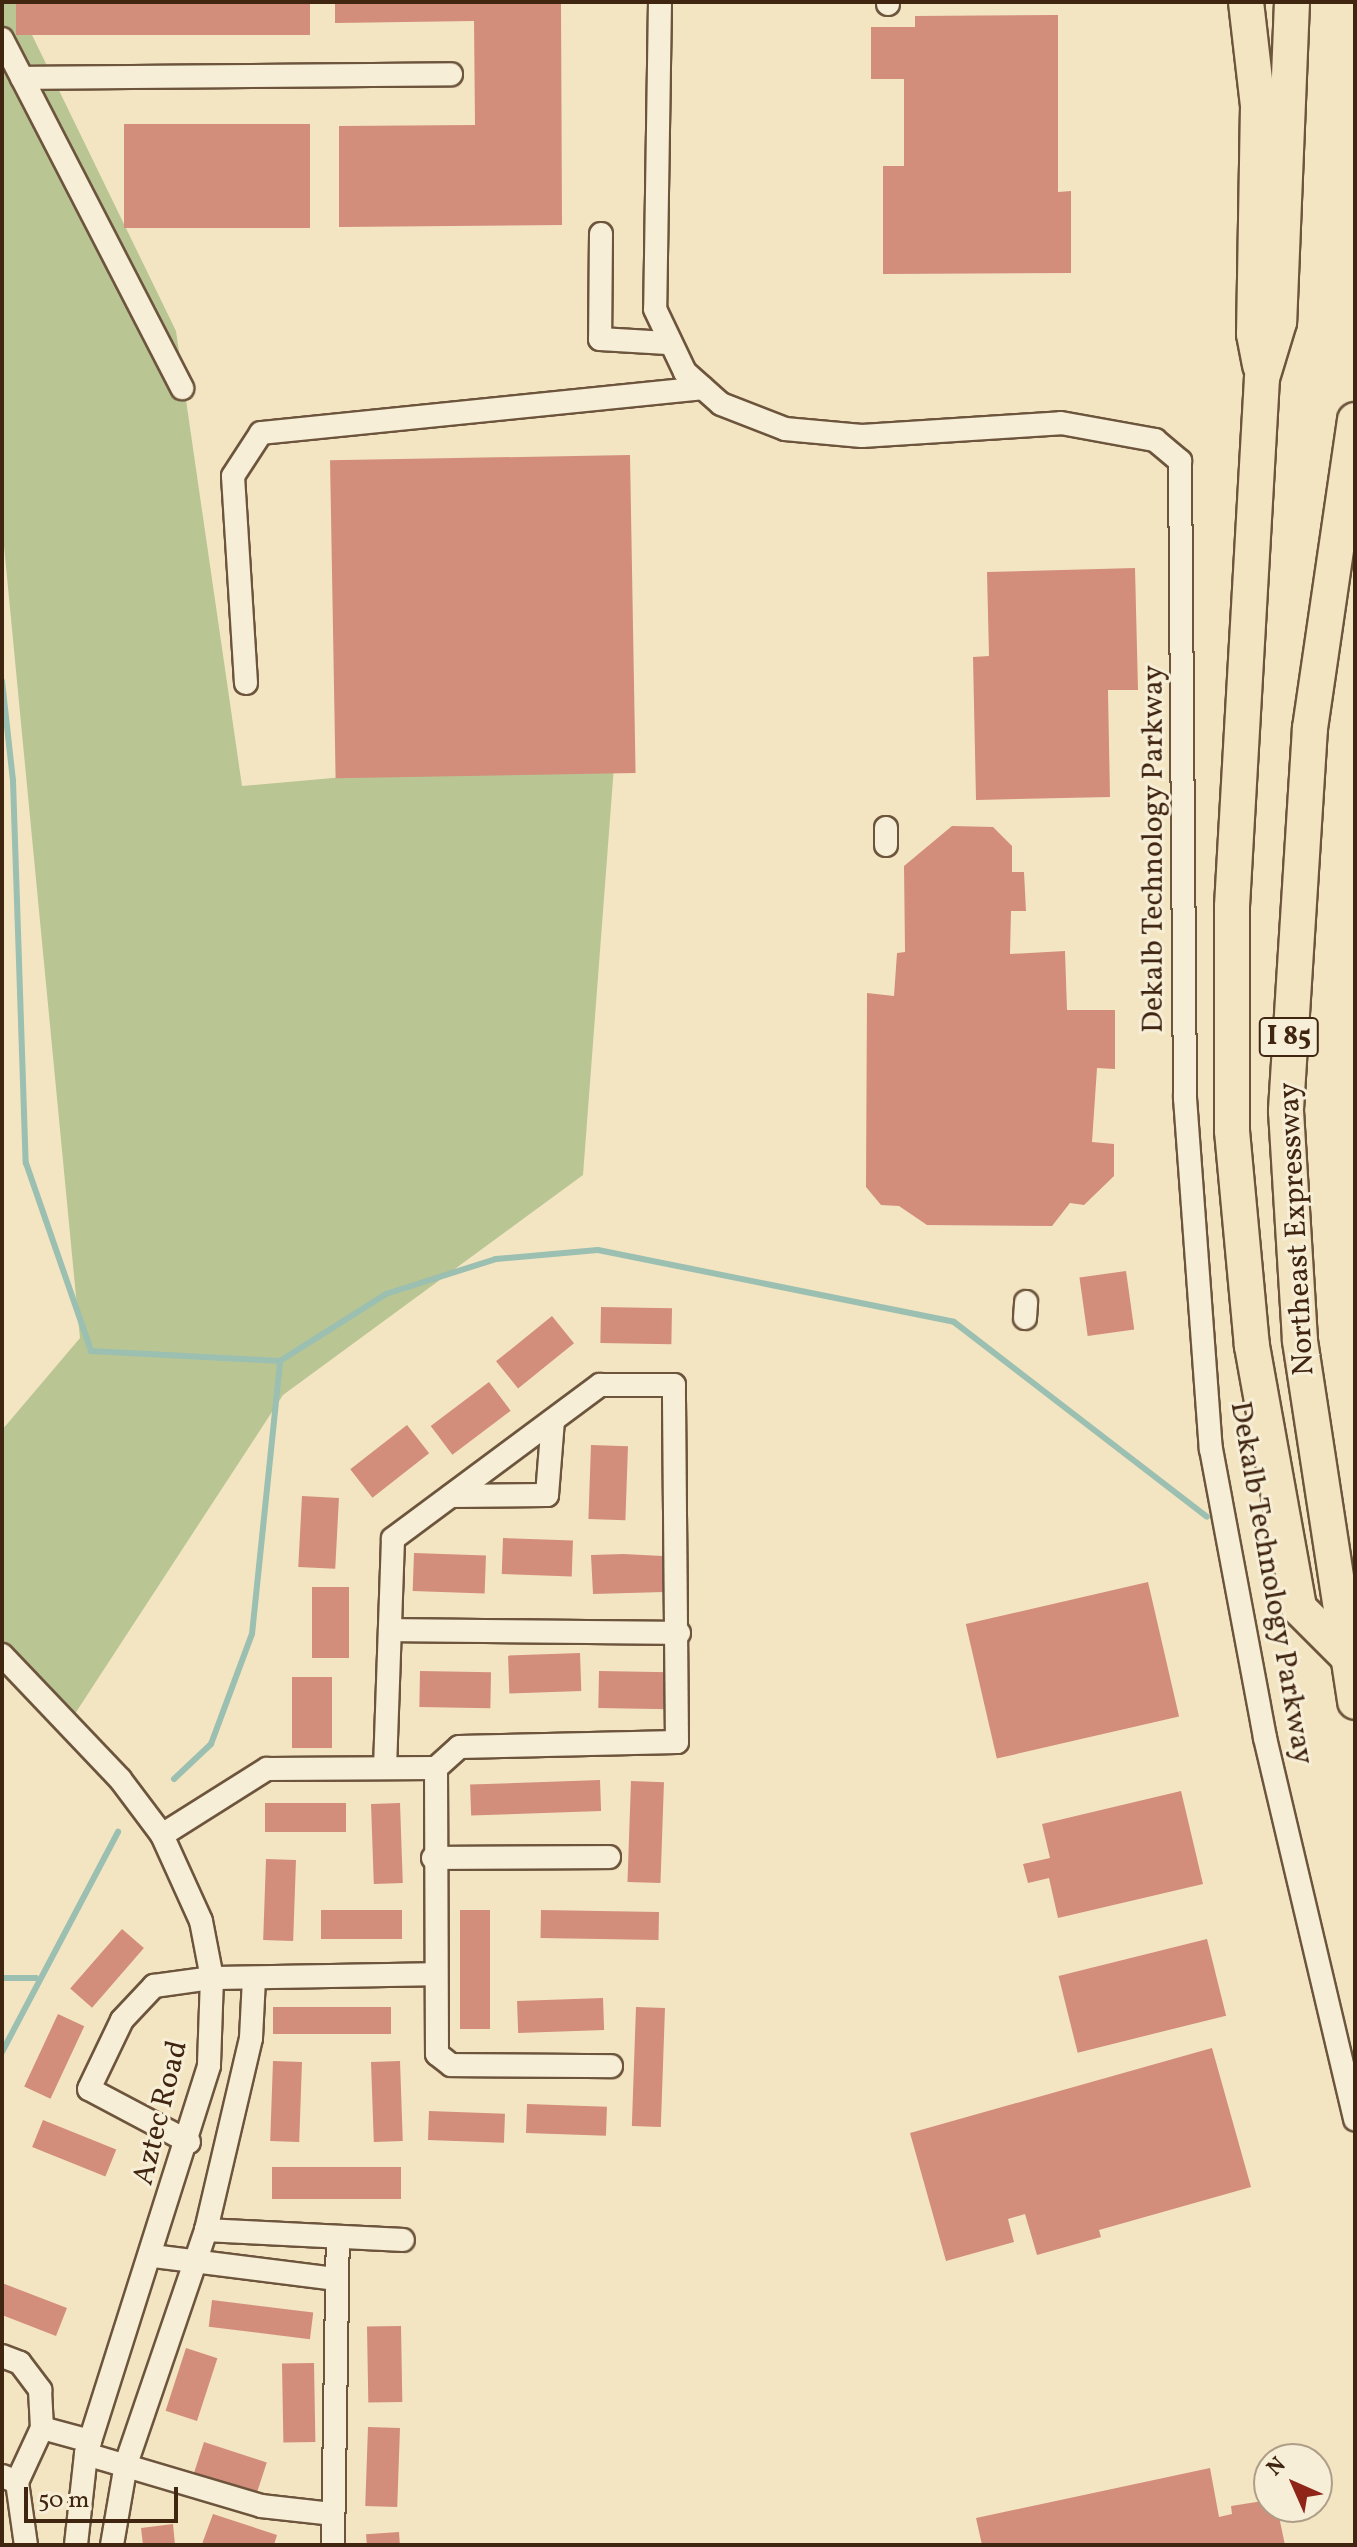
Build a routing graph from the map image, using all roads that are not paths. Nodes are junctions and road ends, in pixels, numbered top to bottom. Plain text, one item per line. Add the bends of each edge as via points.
1 (660, 2) edge
2 (1246, 2) edge
3 (1292, 2) edge
4 (2, 39) edge
5 (451, 74) dead end
6 (22, 78) junction
7 (601, 234) dead end
8 (667, 343) junction
9 (1262, 378) junction
10 (182, 388) dead end
11 (703, 388) junction
12 (1355, 420) edge
13 (246, 683) dead end
14 (553, 1420) junction
15 (451, 1496) junction
16 (392, 1630) junction
17 (679, 1633) junction
18 (1345, 1654) junction
19 (2, 1655) edge
20 (1355, 1702) edge
21 (385, 1764) junction
22 (436, 1768) junction
23 (162, 1835) junction
24 (609, 1857) dead end
25 (433, 1858) junction
26 (435, 1974) junction
27 (212, 1978) junction
28 (254, 1978) junction
29 (611, 2066) dead end
30 (1355, 2120) edge
31 (189, 2142) junction
32 (206, 2230) junction
33 (338, 2240) junction
34 (403, 2240) dead end
35 (153, 2256) junction
36 (195, 2265) junction
37 (334, 2279) junction
38 (2, 2356) edge
39 (42, 2428) junction
40 (88, 2448) junction
41 (126, 2464) junction
42 (10, 2479) edge
43 (332, 2514) junction
44 (26, 2545) edge
45 (76, 2545) edge
46 (112, 2545) edge
47 (333, 2545) edge

1 - 8 street, Dekalb Technology Parkway via 655,309
2 - 9 highway via 1258,106 1254,334
3 - 9 highway via 1279,322
4 - 6 street
5 - 6 street
6 - 10 street
7 - 8 street via 600,339
8 - 11 street, Dekalb Technology Parkway
9 - 18 highway via 1232,907 1232,1131 1252,1346 1299,1608
11 - 13 street via 261,433 233,476
11 - 30 street, Dekalb Technology Parkway via 721,404 785,429 862,436 1061,423 1155,440 1180,461 1185,1098 1211,1449 1265,1738
12 - 18 highway, Northeast Expressway / I 85 via 1310,728 1286,1111 1300,1341
14 - 15 street
14 - 15 street via 547,1495
14 - 17 street via 600,1385 674,1385
15 - 16 street via 393,1539
16 - 17 street
16 - 21 street
17 - 22 street via 677,1742 459,1747
18 - 20 highway, Northeast Expressway / I 85
19 - 23 street, Aztec Road via 120,1779
21 - 22 street
21 - 23 street via 267,1769
22 - 25 street
23 - 27 street, Aztec Road via 201,1921
24 - 25 street
25 - 26 street
26 - 28 street
26 - 29 street via 437,2054 451,2065
27 - 28 street
27 - 31 street, Aztec Road via 209,2066
27 - 31 street via 154,1986 122,2020 89,2089
28 - 32 street via 251,2038
31 - 35 street, Aztec Road
32 - 33 street
32 - 36 street
33 - 34 street
33 - 37 street
35 - 36 street
35 - 40 street, Aztec Road
36 - 37 street
36 - 41 street
37 - 43 street
38 - 39 street via 20,2363 40,2390
39 - 40 street
39 - 42 street
40 - 41 street
40 - 45 street, Aztec Road
41 - 43 street via 261,2506
41 - 46 street
42 - 44 street
43 - 47 street

